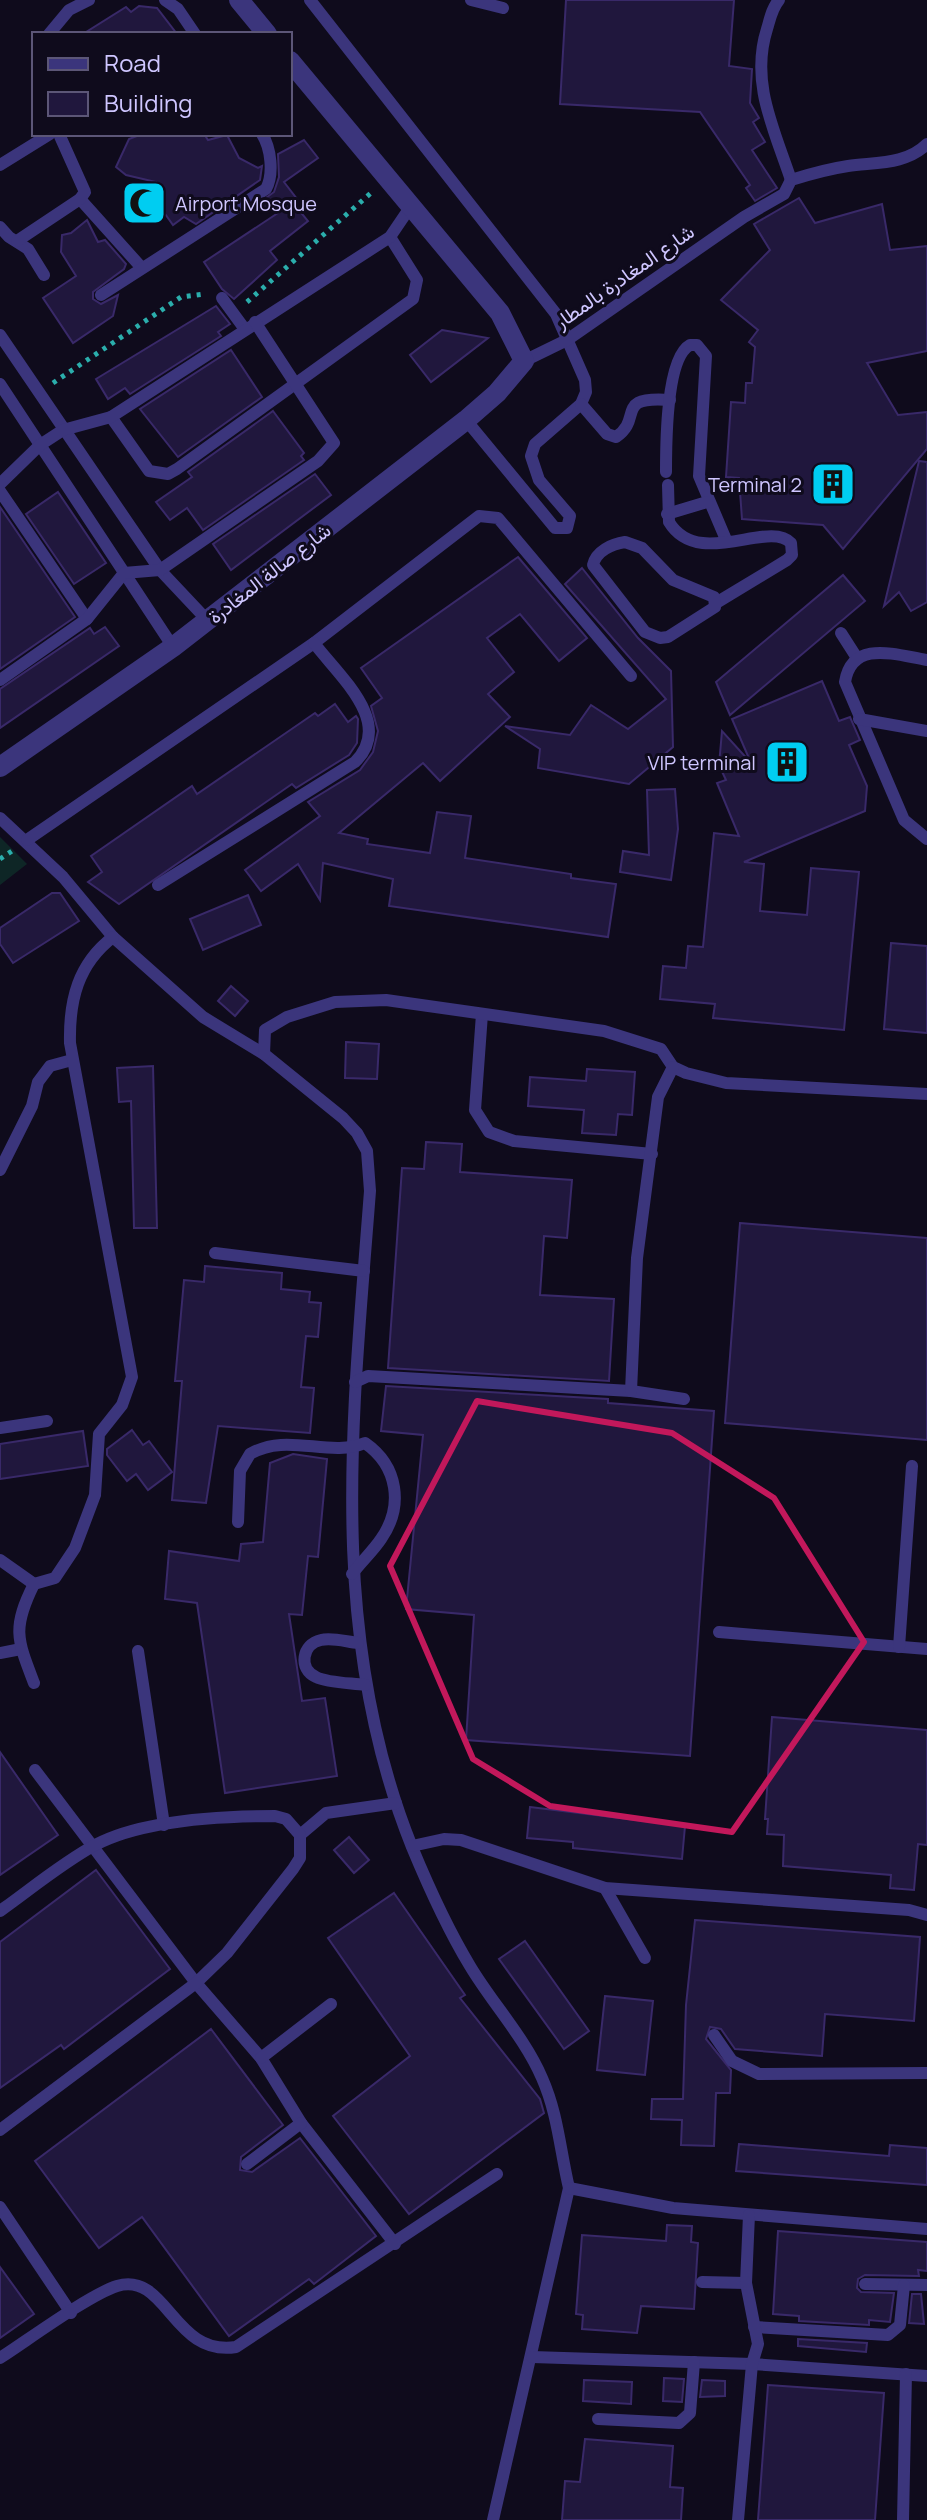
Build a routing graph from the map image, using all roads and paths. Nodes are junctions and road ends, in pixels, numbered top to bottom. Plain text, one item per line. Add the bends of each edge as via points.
1 (89, 0) edge
2 (165, 0) edge
3 (239, 0) edge
4 (310, 0) edge
5 (471, 0) edge
6 (779, 0) edge
7 (183, 4) edge
8 (503, 8) dead end
9 (51, 32) edge
10 (194, 32) edge
11 (265, 32) edge
12 (292, 63) edge
13 (47, 136) edge
14 (60, 136) edge
15 (263, 136) edge
16 (927, 144) edge
17 (0, 165) edge
18 (791, 180) junction
19 (80, 199) junction
20 (411, 206) junction
21 (0, 227) edge
22 (390, 237) junction
23 (17, 241) junction
24 (141, 267) junction
25 (44, 275) dead end
26 (101, 295) dead end
27 (222, 298) dead end
28 (249, 325) junction
29 (0, 335) edge
30 (567, 340) junction
31 (524, 361) junction
32 (0, 384) edge
33 (295, 384) junction
34 (670, 400) junction
35 (581, 404) junction
36 (111, 417) junction
37 (466, 420) junction
38 (63, 430) junction
39 (40, 445) junction
40 (0, 484) edge
41 (0, 491) edge
42 (707, 502) junction
43 (667, 514) junction
44 (727, 542) junction
45 (160, 570) junction
46 (124, 573) junction
47 (716, 603) junction
48 (87, 619) junction
49 (208, 621) junction
50 (841, 633) dead end
51 (314, 643) junction
52 (173, 647) junction
53 (857, 658) junction
54 (927, 660) edge
55 (331, 669) dead end
56 (631, 676) dead end
57 (0, 680) edge
58 (859, 719) junction
59 (927, 731) edge
60 (0, 767) edge
61 (0, 818) edge
62 (927, 839) edge
63 (27, 840) junction
64 (158, 885) dead end
65 (113, 937) junction
66 (482, 1014) junction
67 (264, 1054) junction
68 (72, 1060) junction
69 (673, 1067) junction
70 (927, 1094) edge
71 (652, 1154) junction
72 (0, 1170) edge
73 (215, 1253) dead end
74 (364, 1271) junction
75 (355, 1382) junction
76 (631, 1391) junction
77 (684, 1399) dead end
78 (47, 1421) dead end
79 (0, 1428) edge
80 (352, 1449) junction
81 (912, 1466) dead end
82 (238, 1522) dead end
83 (0, 1560) edge
84 (352, 1574) junction
85 (34, 1584) junction
86 (719, 1632) dead end
87 (358, 1643) junction
88 (899, 1647) junction
89 (21, 1649) junction
90 (927, 1649) edge
91 (138, 1651) dead end
92 (0, 1653) edge
93 (34, 1683) dead end
94 (365, 1685) junction
95 (35, 1770) dead end
96 (396, 1803) junction
97 (164, 1825) junction
98 (300, 1835) junction
99 (93, 1846) junction
100 (412, 1846) junction
101 (605, 1888) junction
102 (0, 1911) edge
103 (927, 1915) edge
104 (645, 1958) dead end
105 (196, 1983) junction
106 (331, 2004) dead end
107 (714, 2035) dead end
108 (261, 2058) junction
109 (927, 2073) edge
110 (301, 2123) junction
111 (0, 2130) edge
112 (247, 2164) dead end
113 (497, 2174) dead end
114 (569, 2188) junction
115 (0, 2207) edge
116 (749, 2215) junction
117 (927, 2229) edge
118 (395, 2244) junction
119 (702, 2282) dead end
120 (746, 2283) junction
121 (865, 2284) dead end
122 (904, 2285) junction
123 (927, 2285) edge
124 (71, 2313) junction
125 (754, 2327) junction
126 (532, 2357) junction
127 (0, 2358) edge
128 (694, 2362) junction
129 (752, 2364) junction
130 (906, 2374) junction
131 (927, 2376) edge
132 (598, 2419) dead end
133 (493, 2520) edge
134 (738, 2520) edge
135 (903, 2520) edge

1 - 9 lane via 69,10
2 - 7 lane
3 - 11 street
4 - 30 lane via 553,307
5 - 8 lane
6 - 18 lane via 759,65 763,99
7 - 10 lane
12 - 20 street
13 - 17 lane
14 - 19 lane via 86,187
15 - 24 lane via 271,174 266,189
16 - 18 lane via 900,160
18 - 30 lane, شارع المغادرة بالمطار via 784,194
19 - 23 lane
19 - 24 lane
20 - 22 lane
20 - 31 street via 500,313
21 - 23 lane
22 - 28 lane
22 - 33 lane via 417,280 413,299
23 - 25 lane
24 - 26 lane
27 - 28 lane
28 - 33 lane
28 - 36 lane
29 - 38 lane
30 - 31 lane, شارع المغادرة بالمطار
30 - 35 lane via 585,380
31 - 37 street, شارع صالة المغادرة
32 - 39 lane
33 - 36 lane via 168,474 149,471
33 - 45 lane via 334,443 318,461
34 - 35 lane via 636,403 616,437
34 - 42 lane via 680,355 684,348 697,345 706,356 698,463
34 - 43 lane
35 - 37 lane via 544,434 531,456 539,480 570,516 570,525 563,530 555,528
36 - 38 lane
37 - 49 street, شارع صالة المغادرة
38 - 39 lane
38 - 45 lane
39 - 40 lane
39 - 46 lane
41 - 48 lane
42 - 43 lane
42 - 44 lane
43 - 44 lane via 683,538
44 - 47 lane via 780,536 793,549 787,560
45 - 46 lane
45 - 49 lane
46 - 48 lane
46 - 52 lane
47 - 47 lane via 711,595 673,580 634,544 616,543 593,560 595,570 652,636 668,637
48 - 57 lane
49 - 52 street, شارع صالة المغادرة
50 - 53 lane
51 - 55 lane
51 - 56 lane via 472,521 489,515 504,525
51 - 63 lane
51 - 64 lane via 368,715 371,741 365,753
52 - 60 street, شارع صالة المغادرة
53 - 54 lane via 873,651
53 - 58 lane via 845,682
58 - 59 lane
58 - 62 lane via 904,820
61 - 63 lane
63 - 65 lane
65 - 67 lane via 203,1017
65 - 68 lane via 94,952 77,985 70,1010
66 - 67 lane via 386,1000 335,1002 265,1030
66 - 69 lane via 628,1037 661,1049
66 - 71 lane via 475,1110 489,1132 514,1141
67 - 74 lane via 343,1118 367,1151
68 - 72 lane via 50,1066 38,1082 32,1106
68 - 85 lane via 132,1377 122,1405 99,1434 98,1481 75,1548 55,1578
69 - 70 lane via 726,1083
69 - 71 lane via 658,1097
71 - 76 lane via 637,1258
73 - 74 lane
74 - 75 lane
75 - 76 lane via 368,1376
75 - 80 lane
76 - 77 lane
78 - 79 lane
80 - 82 lane via 293,1442 250,1454 240,1471
80 - 84 lane
80 - 84 lane via 365,1443 380,1453 390,1468 395,1507 380,1542
81 - 88 lane
83 - 85 lane
84 - 87 lane
85 - 89 lane via 19,1624
86 - 88 lane
87 - 94 lane
87 - 94 lane via 312,1643 304,1664 319,1679
88 - 90 lane
89 - 92 lane
89 - 93 lane
91 - 97 lane
94 - 96 lane
95 - 99 lane
96 - 98 lane via 326,1813
96 - 100 lane
97 - 98 lane via 275,1816 286,1819
97 - 99 lane via 128,1831
98 - 105 lane via 300,1858 293,1869 227,1953
99 - 102 lane
99 - 105 lane
100 - 101 lane via 461,1840
100 - 114 lane via 470,1967 540,2074 559,2124
101 - 103 lane
101 - 104 lane
105 - 108 lane
105 - 111 lane
106 - 108 lane
107 - 109 lane via 732,2061 759,2074
108 - 110 lane
110 - 112 lane
110 - 118 lane
113 - 118 lane
114 - 116 lane via 673,2208
114 - 126 lane
115 - 124 lane
116 - 117 lane
116 - 120 lane
118 - 124 lane via 236,2347 215,2348 195,2340 156,2296 138,2285 117,2286
119 - 120 lane
120 - 125 lane
121 - 122 lane
122 - 123 lane
122 - 125 lane via 900,2325 888,2335
124 - 127 lane
125 - 129 lane via 758,2344
126 - 128 lane
126 - 133 lane
128 - 129 lane
128 - 132 lane via 690,2413 679,2423
129 - 130 lane
129 - 134 lane
130 - 131 lane
130 - 135 lane

